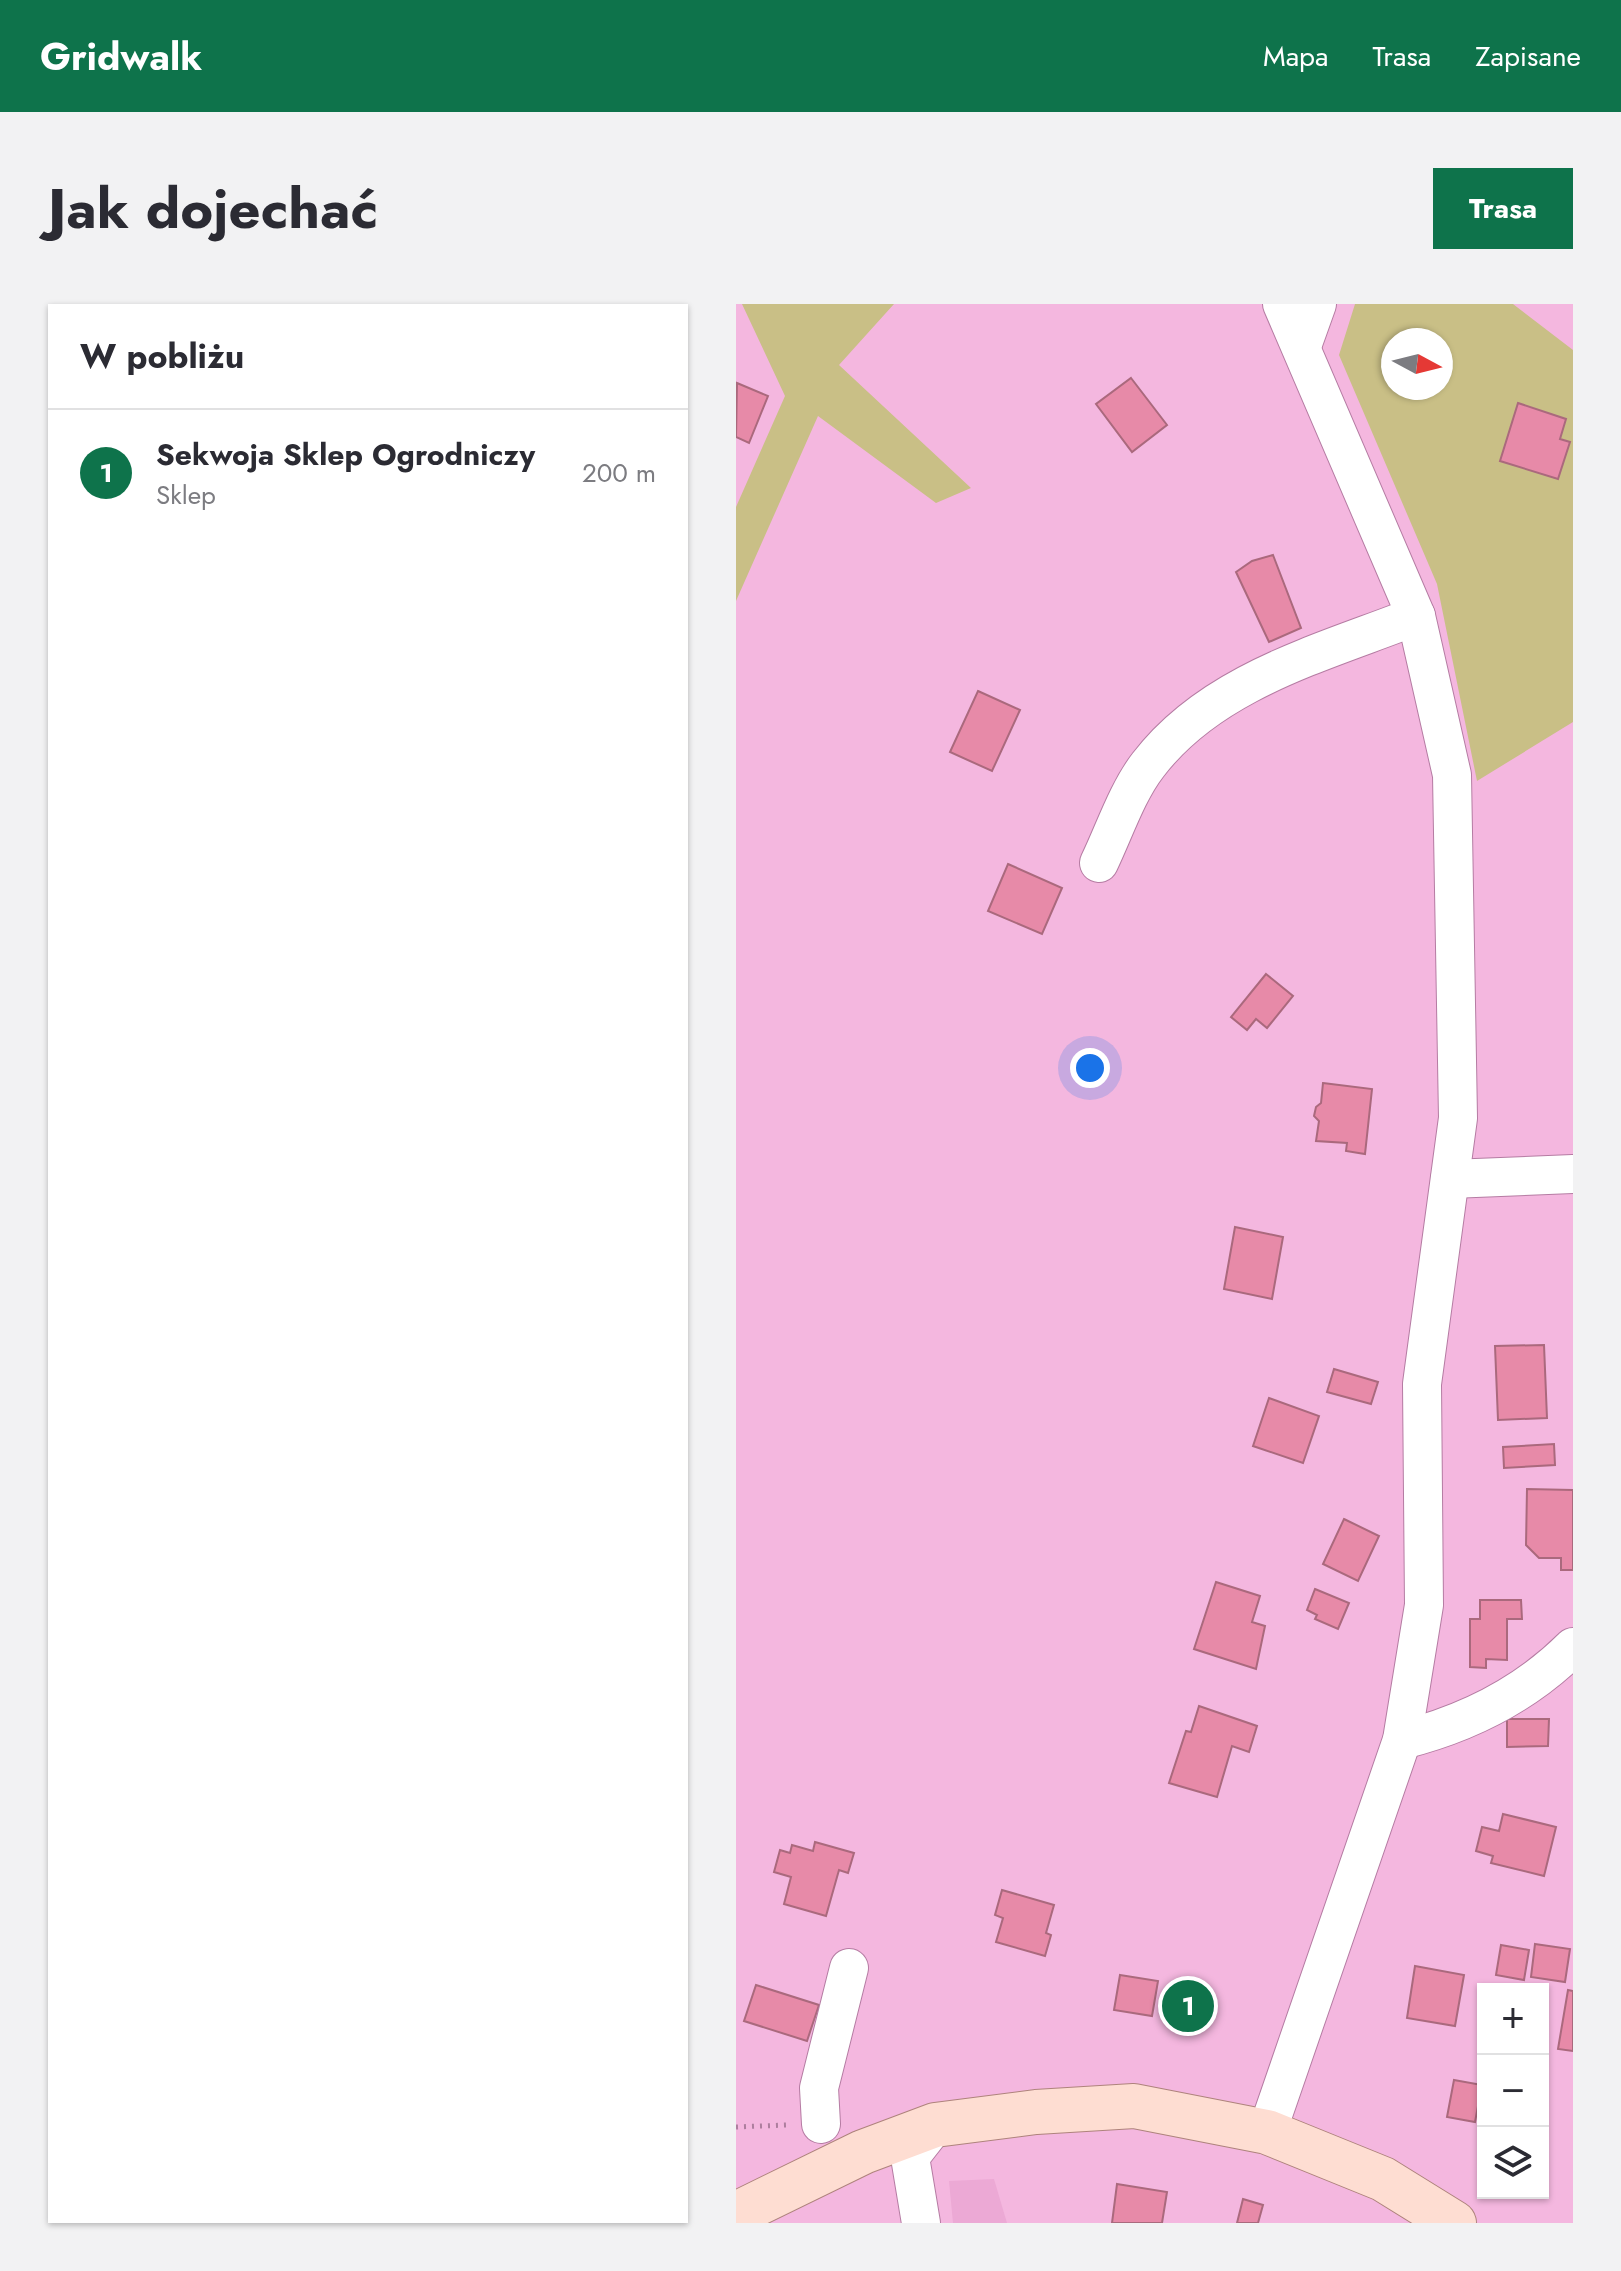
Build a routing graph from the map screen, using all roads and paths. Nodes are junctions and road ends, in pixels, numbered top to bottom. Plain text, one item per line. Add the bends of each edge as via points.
1 (1282, 304) edge
2 (1317, 304) edge
3 (1302, 346) junction
4 (1416, 616) junction
5 (1099, 863) dead end
6 (1573, 1174) edge
7 (1450, 1179) junction
8 (1573, 1647) edge
9 (1402, 1740) junction
10 (849, 1968) dead end
11 (821, 2124) dead end
12 (935, 2125) junction
13 (1267, 2132) junction
14 (736, 2214) edge
15 (921, 2223) edge
16 (1454, 2223) edge

1 - 3 street
2 - 3 street
3 - 4 street
4 - 5 street via 1241,685 1182,730 1147,766
4 - 7 street via 1452,775 1458,1118
6 - 7 street
7 - 9 street via 1422,1384 1424,1605
8 - 9 street via 1556,1665 1474,1718
9 - 13 street
10 - 11 street via 819,2088
12 - 13 main road via 1134,2106
12 - 14 main road via 863,2152
12 - 15 street via 910,2157
13 - 16 main road via 1383,2179

